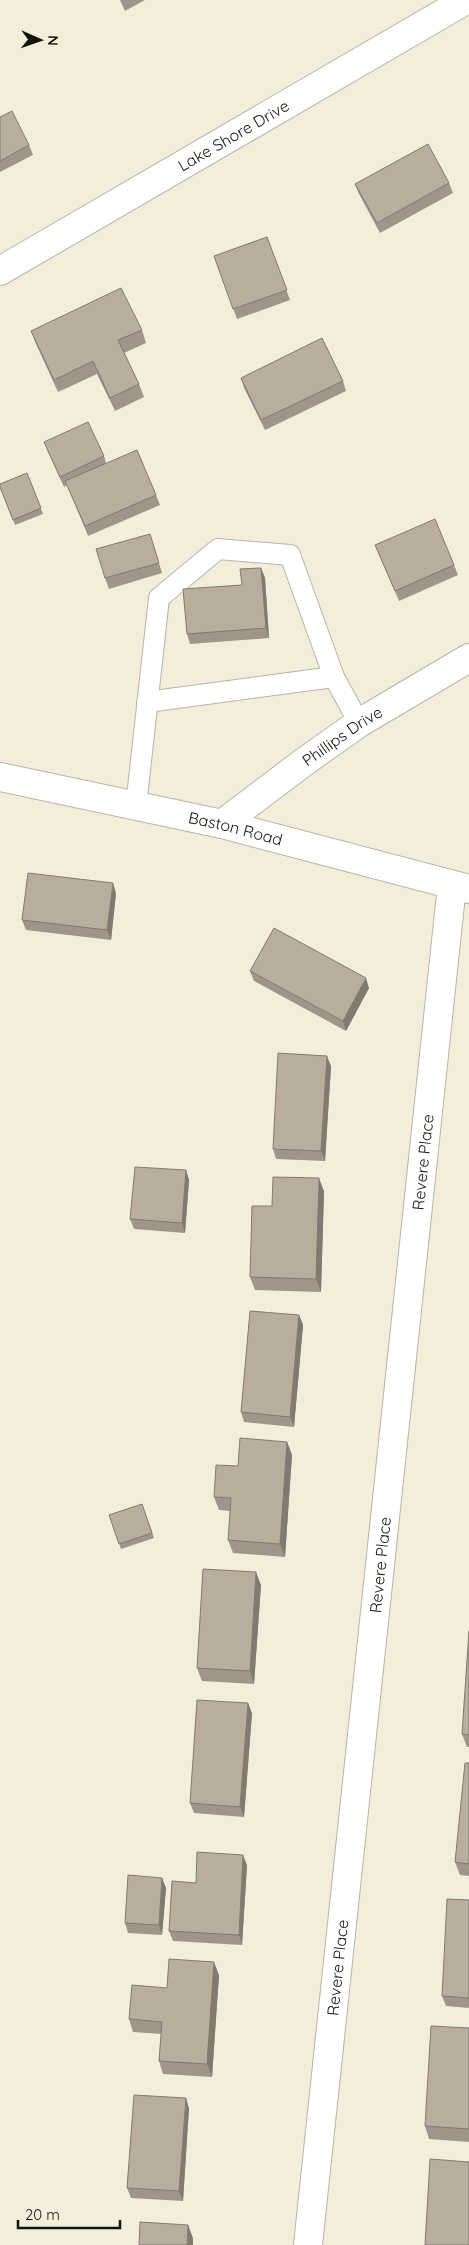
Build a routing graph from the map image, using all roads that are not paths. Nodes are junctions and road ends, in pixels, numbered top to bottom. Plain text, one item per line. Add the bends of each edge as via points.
1 (466, 0) edge
2 (0, 271) edge
3 (469, 658) edge
4 (334, 677) junction
5 (147, 702) junction
6 (359, 723) junction
7 (0, 777) edge
8 (136, 806) junction
9 (222, 824) junction
10 (461, 887) edge
11 (308, 2245) edge

1 - 2 street, Lake Shore Drive
3 - 6 street, Phillips Drive
4 - 5 lane
4 - 5 lane via 290,555 218,549 159,598
4 - 6 lane
5 - 8 lane
6 - 9 street, Phillips Drive
7 - 8 street, Baston Road
8 - 9 street, Baston Road
9 - 10 street, Baston Road
10 - 11 street, Revere Place

